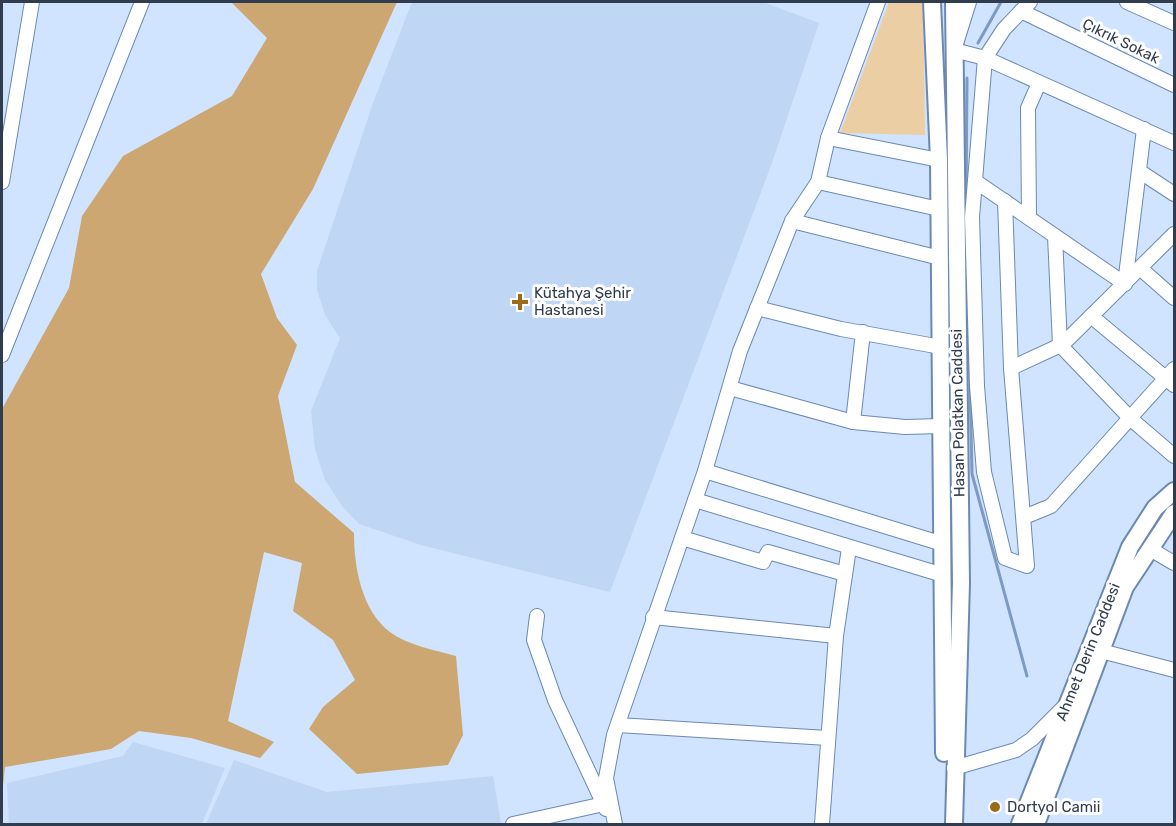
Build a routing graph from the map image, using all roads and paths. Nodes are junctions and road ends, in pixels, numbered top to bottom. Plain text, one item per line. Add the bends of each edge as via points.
1 (32, 2) edge
2 (142, 2) edge
3 (878, 2) edge
4 (932, 2) edge
5 (954, 2) edge
6 (969, 2) edge
7 (1127, 2) edge
8 (1026, 6) edge
9 (1174, 22) edge
10 (954, 50) junction
11 (985, 58) junction
12 (1039, 83) junction
13 (1174, 85) edge
14 (1143, 129) junction
15 (828, 138) junction
16 (1174, 143) edge
17 (939, 160) junction
18 (1139, 171) junction
19 (975, 181) junction
20 (2, 182) edge
21 (818, 182) junction
22 (1174, 194) edge
23 (1005, 201) junction
24 (939, 209) junction
25 (1029, 218) junction
26 (792, 221) junction
27 (1174, 234) edge
28 (1055, 236) junction
29 (1163, 246) junction
30 (1174, 255) edge
31 (940, 258) junction
32 (1141, 269) junction
33 (1125, 284) junction
34 (1174, 298) edge
35 (756, 308) junction
36 (1091, 316) junction
37 (863, 332) junction
38 (1060, 345) junction
39 (941, 347) junction
40 (2, 355) edge
41 (1011, 368) junction
42 (1172, 378) edge
43 (729, 388) junction
44 (1131, 419) junction
45 (853, 422) junction
46 (941, 426) junction
47 (1174, 456) edge
48 (705, 471) junction
49 (1174, 491) edge
50 (695, 500) junction
51 (1174, 513) edge
52 (1024, 517) junction
53 (682, 538) junction
54 (943, 544) junction
55 (849, 548) junction
56 (1150, 549) junction
57 (1174, 563) edge
58 (845, 574) junction
59 (943, 575) junction
60 (537, 616) dead end
61 (653, 617) junction
62 (836, 636) junction
63 (1101, 651) junction
64 (1174, 670) edge
65 (1068, 702) junction
66 (618, 725) junction
67 (828, 738) junction
68 (954, 768) junction
69 (604, 804) junction
70 (553, 820) edge
71 (513, 825) edge
72 (614, 825) edge
73 (822, 825) edge
74 (944, 825) edge
75 (954, 825) edge
76 (1020, 825) edge
77 (1036, 825) edge

1 - 20 street
2 - 40 street
3 - 15 street
4 - 17 main road, Hasan Polatkan Caddesi
5 - 10 main road, Hasan Polatkan Caddesi
6 - 10 street
7 - 9 street
8 - 11 street via 1004,29
8 - 13 street, Çıkrık Sokak
10 - 11 street
10 - 68 main road, Hasan Polatkan Caddesi via 961,583
11 - 12 street
11 - 19 street
12 - 14 street
12 - 25 street via 1028,108
14 - 16 street
14 - 18 street
15 - 17 street
15 - 21 street
17 - 24 main road, Hasan Polatkan Caddesi
18 - 22 street
18 - 33 street
19 - 23 street
19 - 52 street via 972,217 977,386 984,472 1005,558 1027,566
21 - 24 street
21 - 26 street
23 - 25 street
23 - 41 street
24 - 31 main road, Hasan Polatkan Caddesi
25 - 28 street
26 - 31 street
26 - 35 street
27 - 29 street
28 - 33 street
28 - 38 street
29 - 30 street
29 - 32 street
31 - 39 main road, Hasan Polatkan Caddesi
32 - 33 street
32 - 34 street
33 - 36 street
35 - 37 street
35 - 43 street
36 - 38 street
36 - 42 street
37 - 39 street
37 - 45 street
38 - 41 street
38 - 44 street
39 - 46 main road, Hasan Polatkan Caddesi
41 - 52 street
42 - 44 street
43 - 45 street
43 - 48 street
44 - 47 street
44 - 52 street via 1051,506
45 - 46 street
46 - 54 main road, Hasan Polatkan Caddesi
48 - 50 street
48 - 54 street
49 - 65 main road, Ahmet Derin Caddesi via 1155,508 1130,547
50 - 53 street
50 - 55 street
51 - 56 main road, Ahmet Derin Caddesi
53 - 58 street via 763,562 768,552
53 - 61 street
54 - 59 main road, Hasan Polatkan Caddesi
55 - 58 street
55 - 59 street
56 - 57 street
56 - 63 main road, Ahmet Derin Caddesi via 1125,587
58 - 62 street
59 - 74 main road, Hasan Polatkan Caddesi
60 - 69 street via 534,639 555,700
61 - 62 street
61 - 66 street
62 - 67 street
63 - 64 street
63 - 77 main road, Ahmet Derin Caddesi
65 - 68 street via 1016,750
65 - 76 main road, Ahmet Derin Caddesi
66 - 67 street
66 - 72 street via 606,778
67 - 73 street
68 - 75 main road, Hasan Polatkan Caddesi
69 - 70 street
69 - 72 street
70 - 71 street

